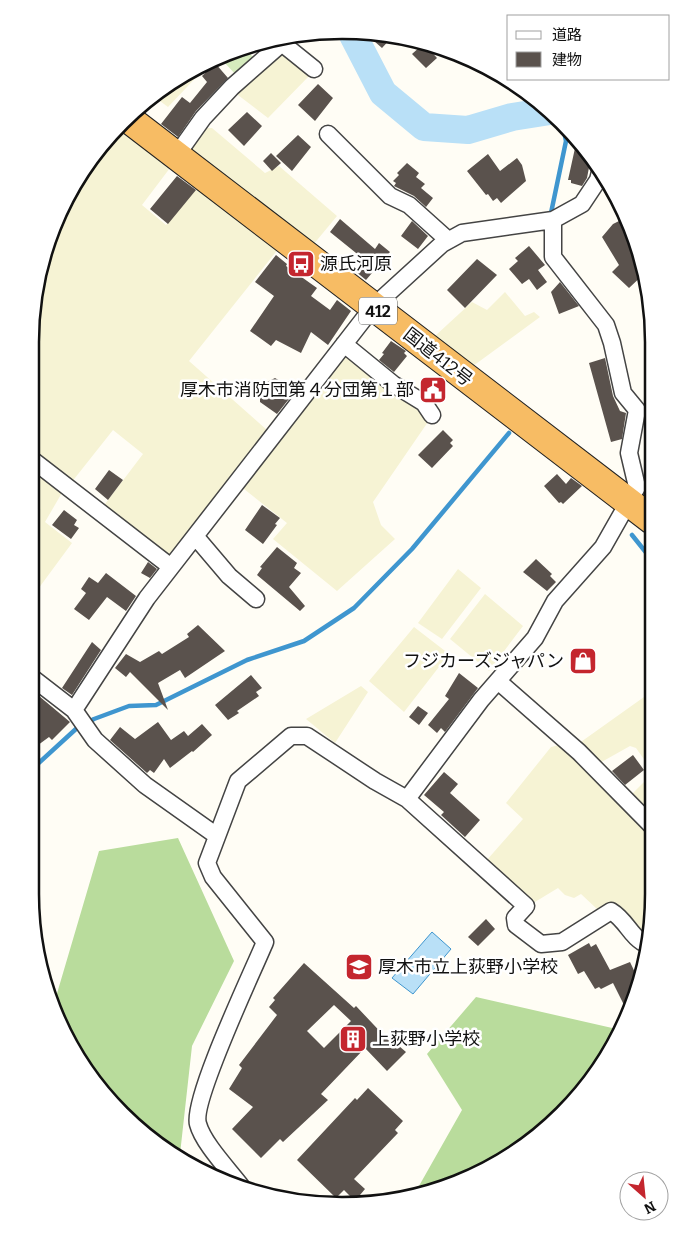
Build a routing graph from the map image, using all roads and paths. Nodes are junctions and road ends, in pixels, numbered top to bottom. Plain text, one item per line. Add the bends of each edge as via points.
1 (284, 45) edge
2 (274, 47) edge
3 (314, 69) dead end
4 (133, 123) edge
5 (328, 134) dead end
6 (176, 156) junction
7 (598, 180) edge
8 (553, 220) junction
9 (448, 240) junction
10 (372, 307) junction
11 (344, 344) junction
12 (432, 415) dead end
13 (39, 465) edge
14 (627, 503) junction
15 (645, 515) edge
16 (195, 536) junction
17 (171, 566) junction
18 (256, 599) dead end
19 (498, 681) junction
20 (39, 683) edge
21 (74, 710) junction
22 (407, 799) junction
23 (645, 819) edge
24 (217, 836) junction
25 (641, 942) edge
26 (234, 1177) edge

1 - 3 street
2 - 6 street via 203,118
4 - 6 highway, 国道412号 / 412
5 - 9 street via 390,196 410,205
6 - 10 highway, 国道412号 / 412
7 - 8 street via 587,199
8 - 9 street via 462,232
8 - 14 street via 553,256 606,325 623,392 637,410 629,453 637,487
9 - 10 street
10 - 11 street
10 - 14 highway, 国道412号 / 412
11 - 12 street via 393,384 424,403
11 - 16 street
13 - 17 street
14 - 15 highway, 国道412号 / 412
14 - 19 street via 603,547 555,601 535,638
16 - 17 street
16 - 18 street via 229,576
17 - 21 street
19 - 22 street
19 - 23 street via 579,752
20 - 21 street
21 - 24 street via 95,740 146,785
22 - 24 street via 307,736 291,736 238,781
22 - 25 street via 526,906 515,918 516,924 542,944 562,942 611,911 622,917
24 - 26 street via 207,863 210,870 265,942 230,1020 196,1113 201,1133

